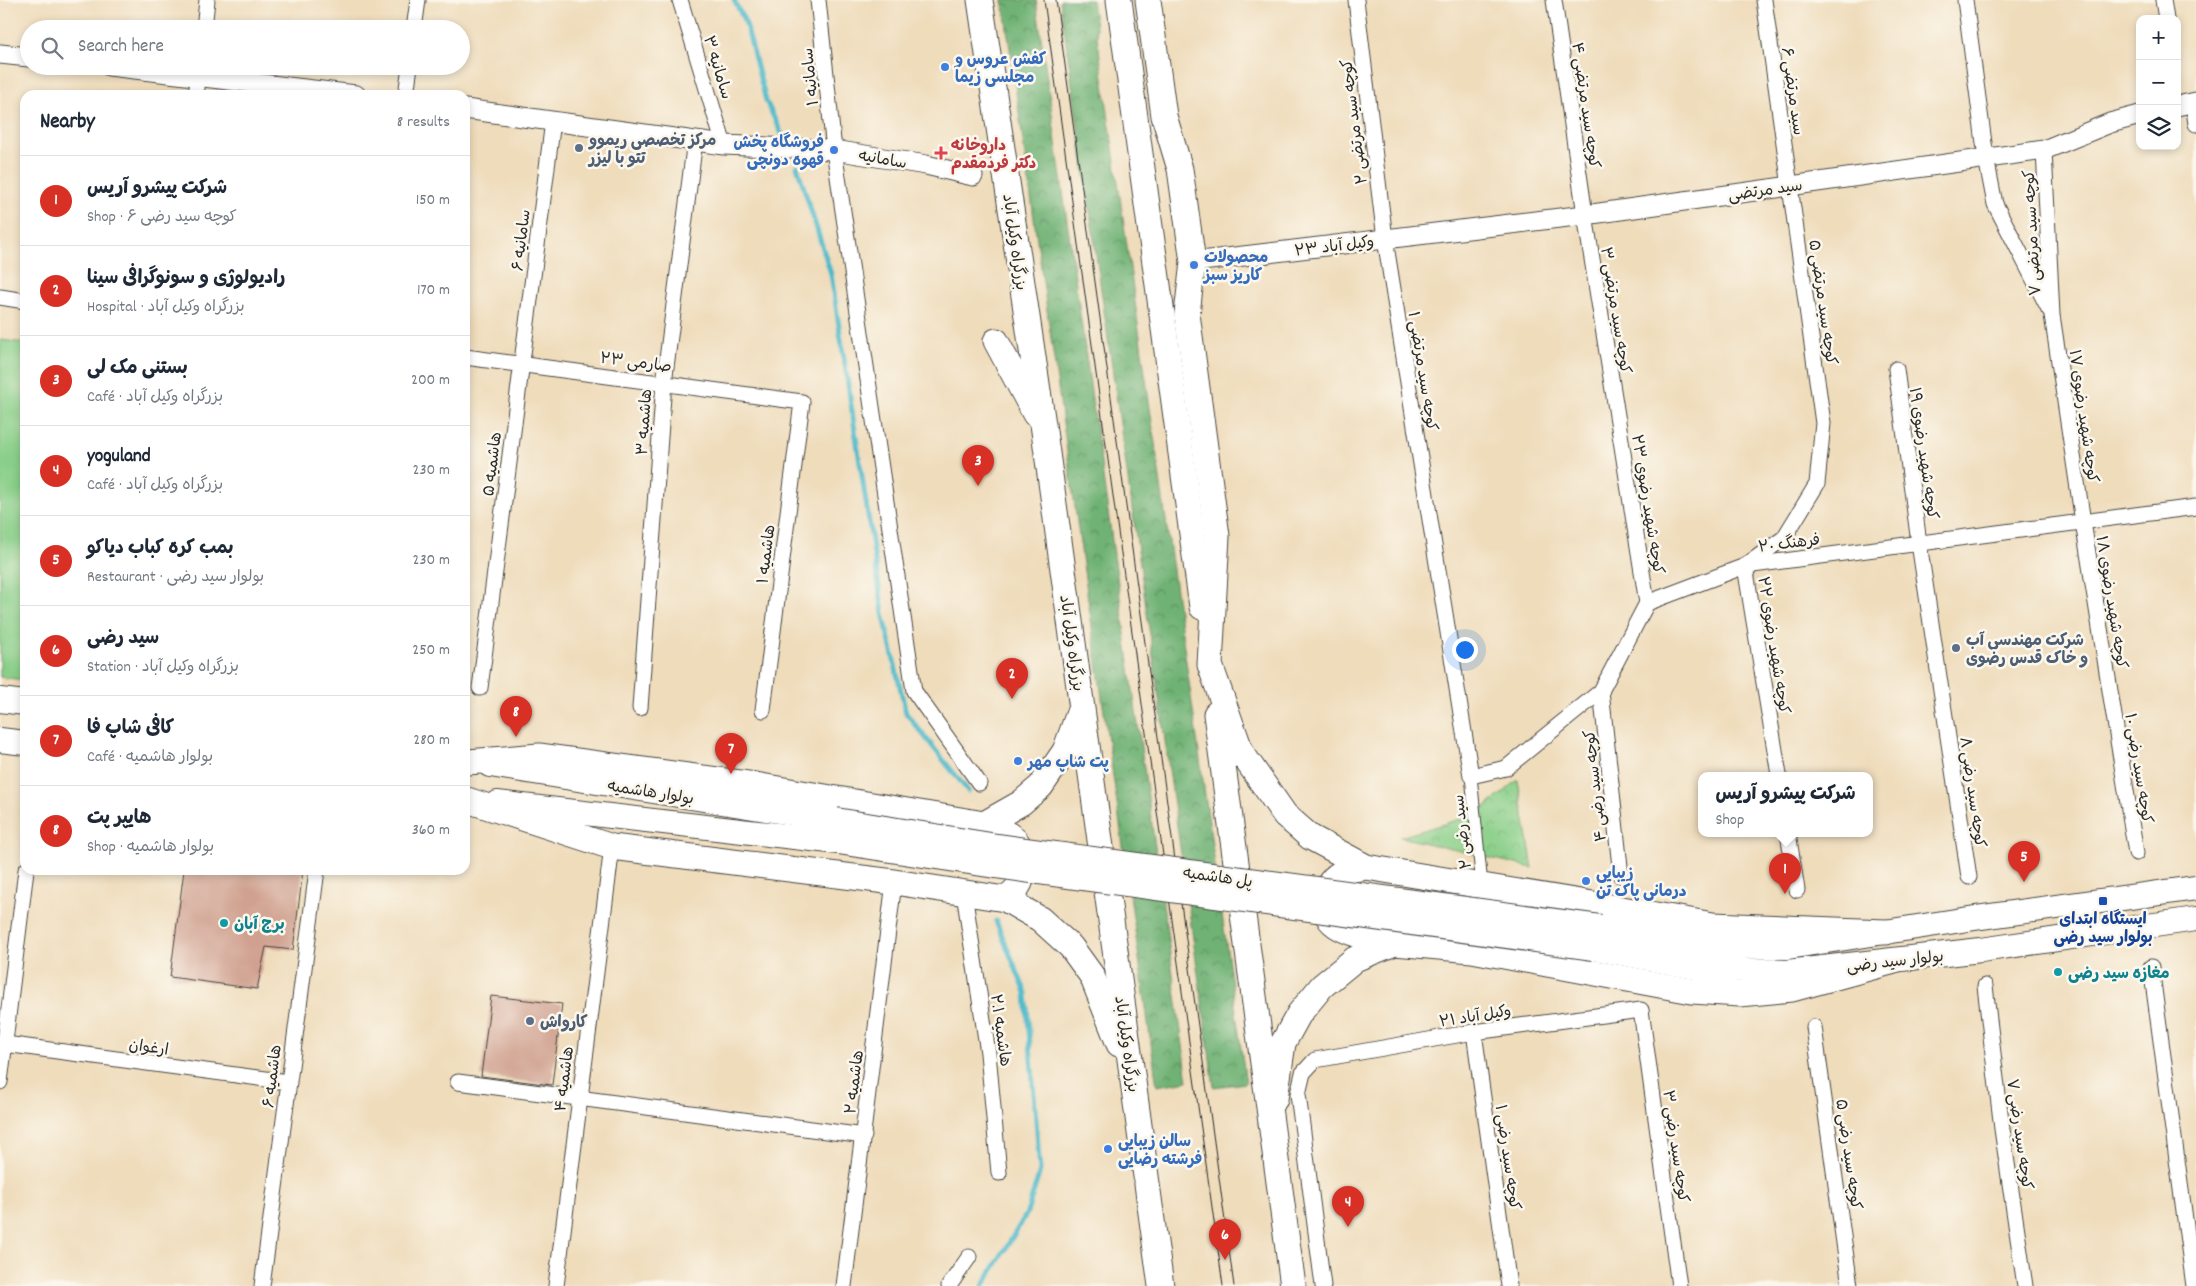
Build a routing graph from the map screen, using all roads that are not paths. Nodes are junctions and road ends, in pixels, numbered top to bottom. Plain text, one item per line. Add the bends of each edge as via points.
1 (207, 0) edge
2 (418, 0) edge
3 (680, 0) edge
4 (818, 0) edge
5 (980, 0) edge
6 (1119, 0) edge
7 (1148, 0) edge
8 (1356, 0) edge
9 (1554, 0) edge
10 (1764, 0) edge
11 (1965, 0) edge
12 (2163, 0) edge
13 (2165, 15) edge
14 (205, 20) edge
15 (415, 20) edge
16 (0, 54) edge
17 (20, 56) edge
18 (171, 75) edge
19 (409, 75) edge
20 (198, 79) edge
21 (307, 90) edge
22 (407, 90) edge
23 (2184, 104) edge
24 (470, 110) edge
25 (2136, 116) edge
26 (553, 121) junction
27 (2196, 124) edge
28 (695, 140) junction
29 (724, 145) junction
30 (834, 150) junction
31 (2044, 150) junction
32 (1986, 158) junction
33 (973, 176) dead end
34 (1790, 186) junction
35 (1584, 215) junction
36 (1385, 239) junction
37 (1193, 262) junction
38 (0, 298) edge
39 (20, 300) edge
40 (2052, 315) junction
41 (996, 341) dead end
42 (470, 358) edge
43 (521, 364) junction
44 (1896, 369) dead end
45 (664, 382) junction
46 (802, 402) joint
47 (1616, 411) joint
48 (1044, 431) junction
49 (2196, 507) edge
50 (2083, 522) junction
51 (1919, 543) junction
52 (1745, 566) junction
53 (1647, 603) junction
54 (1210, 665) junction
55 (480, 688) dead end
56 (2109, 688) joint
57 (1601, 691) junction
58 (0, 700) edge
59 (20, 702) edge
60 (1082, 705) junction
61 (640, 708) dead end
62 (763, 710) dead end
63 (1944, 711) joint
64 (0, 740) edge
65 (20, 742) edge
66 (470, 762) edge
67 (470, 763) edge
68 (1778, 772) edge
69 (1471, 776) junction
70 (979, 783) dead end
71 (470, 799) edge
72 (470, 800) edge
73 (984, 824) junction
74 (837, 831) junction
75 (1789, 837) edge
76 (612, 847) junction
77 (2136, 853) dead end
78 (1366, 867) junction
79 (25, 875) edge
80 (315, 875) edge
81 (1621, 876) dead end
82 (1969, 877) dead end
83 (894, 882) junction
84 (1482, 885) junction
85 (2196, 888) edge
86 (1797, 890) dead end
87 (964, 893) junction
88 (1006, 899) junction
89 (2196, 920) edge
90 (1886, 932) junction
91 (1597, 938) junction
92 (1395, 943) junction
93 (1891, 962) junction
94 (2151, 967) dead end
95 (1985, 986) dead end
96 (1641, 1010) joint
97 (1814, 1026) dead end
98 (1474, 1032) junction
99 (5, 1044) junction
100 (1133, 1079) junction
101 (0, 1082) edge
102 (288, 1082) junction
103 (458, 1082) dead end
104 (578, 1099) junction
105 (1270, 1129) junction
106 (864, 1136) junction
107 (999, 1174) dead end
108 (969, 1256) dead end
109 (262, 1286) edge
110 (556, 1286) edge
111 (844, 1286) edge
112 (949, 1286) edge
113 (1162, 1286) edge
114 (1293, 1286) edge
115 (1323, 1286) edge
116 (1509, 1286) edge
117 (1679, 1286) edge
118 (1850, 1286) edge
119 (2025, 1286) edge
120 (2194, 1286) edge

1 - 14 street
2 - 15 street
3 - 29 street, سامانیه ۳
4 - 30 street, سامانیه ۱
5 - 48 highway, بزرگراه وکیل آباد
6 - 54 highway
7 - 37 highway via 1164,116 1180,170
8 - 36 street, کوچه سید مرتضی ۲
9 - 35 street, کوچه سید مرتضی ۴
10 - 34 street, سید مرتضی ۶
11 - 32 street
12 - 13 street
16 - 17 street
18 - 20 street
19 - 22 street
20 - 21 street
23 - 27 street
24 - 26 street, سامانیه
25 - 31 street, سید مرتضی
26 - 28 street, سامانیه
26 - 43 street, سامانیه ۶
28 - 29 street, سامانیه
28 - 45 street, هاشمیه ۳
29 - 30 street, سامانیه
30 - 33 street, سامانیه
30 - 70 street, سامانیه ۱ via 914,691
31 - 32 street, سید مرتضی
31 - 40 street, کوچه سید مرتضی ۷
32 - 34 street, سید مرتضی
32 - 40 street via 1995,204
34 - 35 street, سید مرتضی
34 - 52 street, کوچه سید مرتضی ۵ via 1823,423 1817,484 1784,538
35 - 36 street, سید مرتضی
35 - 47 street, کوچه سید مرتضی ۳
36 - 37 street, ۲۳ وکیل آباد
36 - 69 street, کوچه سید مرتضی ۱
37 - 54 highway via 1186,314 1217,536
38 - 39 street
40 - 50 street, کوچه شهید رضوی ۱۷
41 - 48 highway
42 - 43 street, صارمی ۲۳
43 - 45 street, صارمی ۲۳
43 - 55 street, هاشمیه ۵
44 - 51 street, کوچه شهید رضوی ۱۹
45 - 46 street, صارمی ۲۳
45 - 61 street, هاشمیه ۳
46 - 62 street, هاشمیه ۱
47 - 53 street, کوچه شهید رضوی ۲۳
48 - 60 highway, بزرگراه وکیل آباد
49 - 50 street, فرهنگ ۲۰
50 - 51 street, فرهنگ ۲۰
50 - 56 street, کوچه شهید رضوی ۱۸
51 - 52 street, فرهنگ ۲۰
51 - 63 street, کوچه شهید رضوی ۱۹
52 - 53 street, فرهنگ ۲۰
52 - 68 street, کوچه شهید رضوی ۲۲
53 - 57 street
54 - 78 highway via 1241,752 1285,815 1310,837
54 - 105 highway
56 - 77 street, کوچه سید رضی ۱۰
57 - 69 street via 1506,768
57 - 81 street, کوچه سید رضی ۴
58 - 59 main road
60 - 73 highway via 1065,751 1041,786 1021,803
60 - 100 highway, بزرگراه وکیل آباد
63 - 82 street, کوچه سید رضی ۸
64 - 65 main road
66 - 73 highway via 539,756 558,758 755,785
67 - 74 main road, بولوار هاشمیه
69 - 84 street, سید رضی ۲
71 - 74 main road, بولوار هاشمیه
72 - 76 highway
73 - 88 highway via 1010,835 1024,861 1016,889
74 - 91 main road, پل هاشمیه, bridge via 996,866
75 - 86 street
76 - 83 highway
76 - 104 street, هاشمیه ۴
78 - 84 highway
78 - 92 highway via 1344,872 1331,880 1324,896 1324,910 1335,925
79 - 99 street
80 - 102 street, هاشمیه ۶
83 - 87 highway
83 - 106 street, هاشمیه ۲
84 - 90 highway via 1713,925
85 - 90 main road, بولوار سید رضی
87 - 88 highway
87 - 107 street, هاشمیه ۲.۱ via 988,1053
88 - 100 highway via 1040,919 1071,948 1092,976
89 - 93 main road, بولوار سید رضی
90 - 91 main road, بولوار سید رضی via 1788,947 1701,946
91 - 93 main road, بولوار سید رضی via 1700,968 1787,972
92 - 93 highway via 1472,950 1692,991 1740,994 1792,989
92 - 105 highway via 1355,959 1322,986 1299,1014 1283,1043
94 - 120 street
95 - 119 street, کوچه سید رضی ۷
96 - 98 street, ۲۱ وکیل آباد
96 - 117 street, کوچه سید رضی ۳
97 - 118 street, کوچه سید رضی ۵
98 - 115 street, ۲۱ وکیل آباد via 1316,1060 1303,1074 1298,1094
98 - 116 street, کوچه سید رضی ۱
99 - 101 street
99 - 102 street, ارغوان
100 - 113 highway, بزرگراه وکیل آباد
102 - 109 street, هاشمیه ۶
103 - 104 street
104 - 106 street
104 - 110 street, هاشمیه ۴
105 - 114 highway
106 - 111 street, هاشمیه ۲
108 - 112 street

